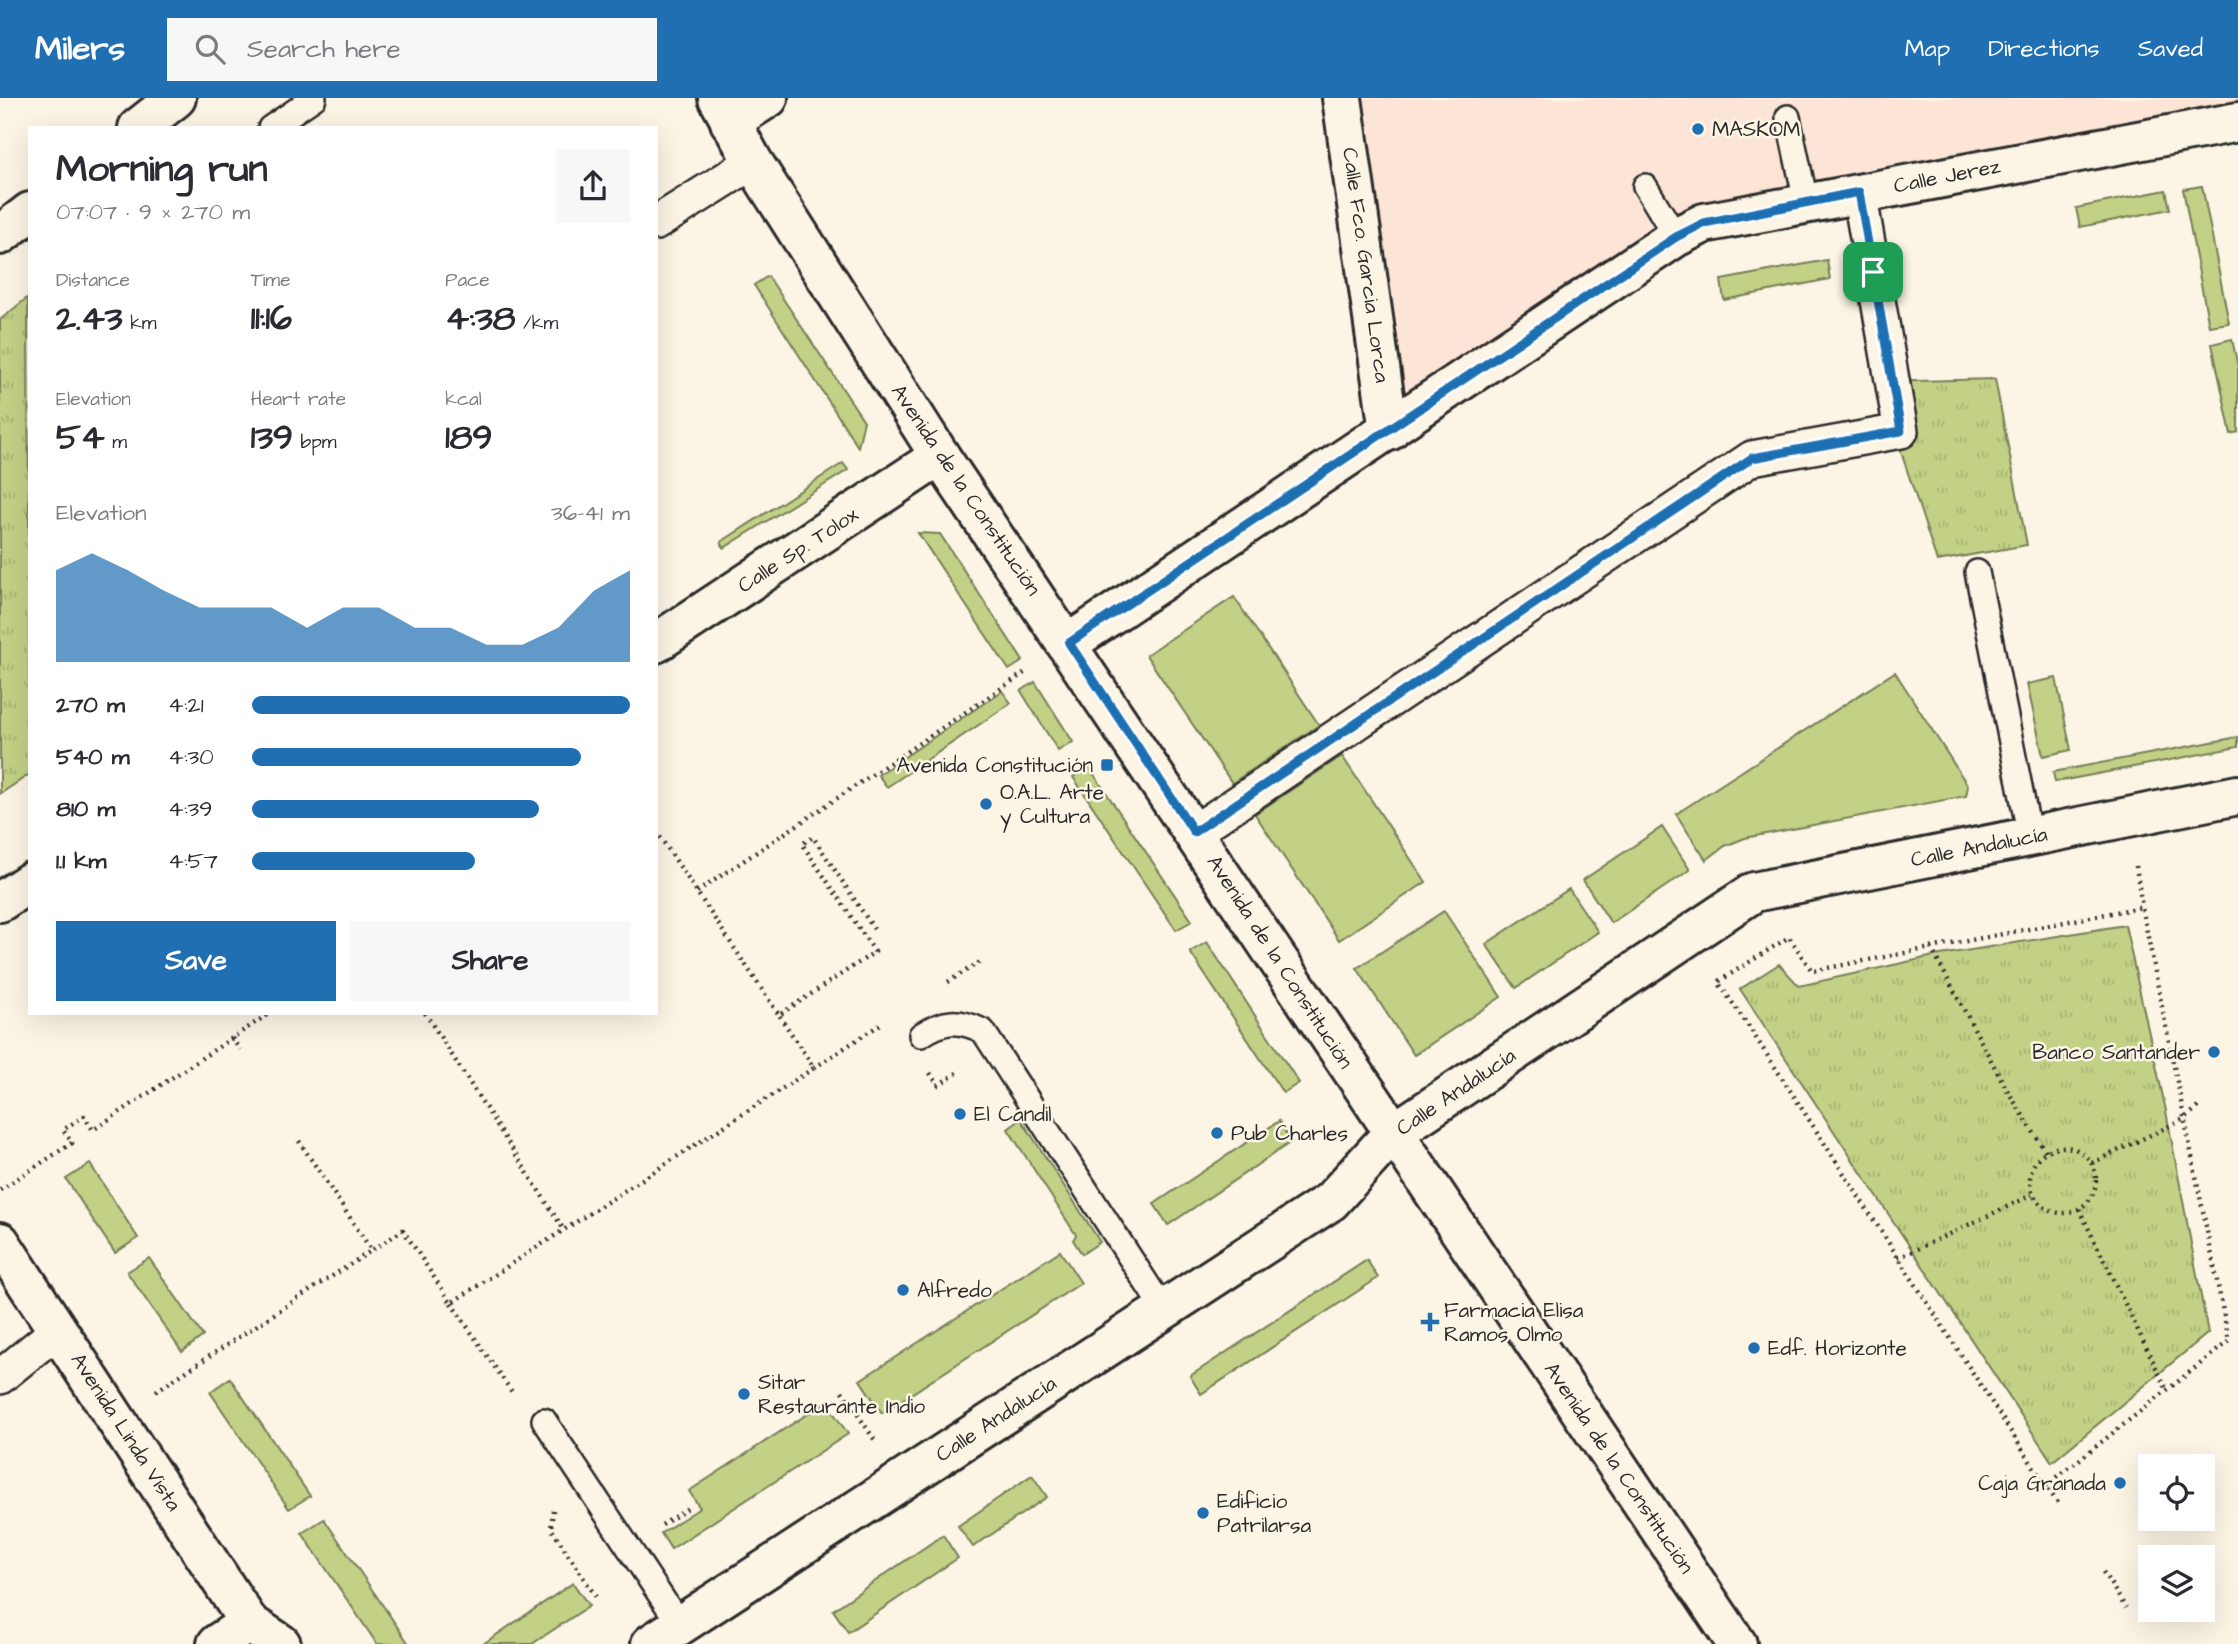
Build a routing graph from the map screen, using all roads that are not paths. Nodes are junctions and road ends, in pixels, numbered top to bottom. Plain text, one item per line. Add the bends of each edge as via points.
1 (176, 98) edge
2 (314, 98) edge
3 (768, 98) edge
4 (1342, 98) edge
5 (724, 110) edge
6 (1788, 117) dead end
7 (2238, 122) edge
8 (141, 126) edge
9 (273, 126) edge
10 (753, 162) junction
11 (1645, 186) dead end
12 (1859, 192) junction
13 (1806, 202) junction
14 (28, 214) edge
15 (658, 222) edge
16 (0, 235) edge
17 (1676, 237) junction
18 (1389, 431) junction
19 (940, 456) junction
20 (1977, 572) dead end
21 (658, 642) edge
22 (1069, 643) junction
23 (2238, 794) edge
24 (1194, 832) junction
25 (2030, 837) junction
26 (28, 883) edge
27 (0, 902) edge
28 (921, 1035) dead end
29 (1393, 1133) junction
30 (0, 1242) edge
31 (1164, 1310) junction
32 (60, 1329) junction
33 (0, 1377) edge
34 (544, 1420) dead end
35 (249, 1623) junction
36 (666, 1635) edge
37 (217, 1644) edge
38 (281, 1644) edge
39 (1737, 1644) edge

1 - 8 street
2 - 9 lane
3 - 5 street
4 - 18 street, Calle Fco. Garcia Lorca
5 - 10 street, Avenida de la Constitución
6 - 13 lane
7 - 12 street, Calle Jerez
10 - 15 street
10 - 19 street, Avenida de la Constitución
11 - 17 lane
12 - 13 street, Calle Jerez
12 - 24 street via 1901,431 1752,458
13 - 17 street, Calle Jerez via 1704,223
14 - 16 street
17 - 18 street, Calle Jerez
18 - 22 street, Calle Jerez
19 - 21 street, Calle Sp. Tolox
19 - 22 street, Avenida de la Constitución
20 - 25 lane
22 - 24 street, Avenida de la Constitución
23 - 25 street, Calle Andalucía
24 - 29 street, Avenida de la Constitución
25 - 29 street, Calle Andalucía via 1755,892
26 - 27 street
28 - 31 lane via 939,1023 954,1021 988,1037
29 - 31 street, Calle Andalucía via 1331,1201
29 - 39 street, Avenida de la Constitución
30 - 32 street, Avenida Linda Vista
31 - 36 street, Calle Andalucía
32 - 33 street
32 - 35 street, Avenida Linda Vista
34 - 36 lane
35 - 37 street
35 - 38 street

